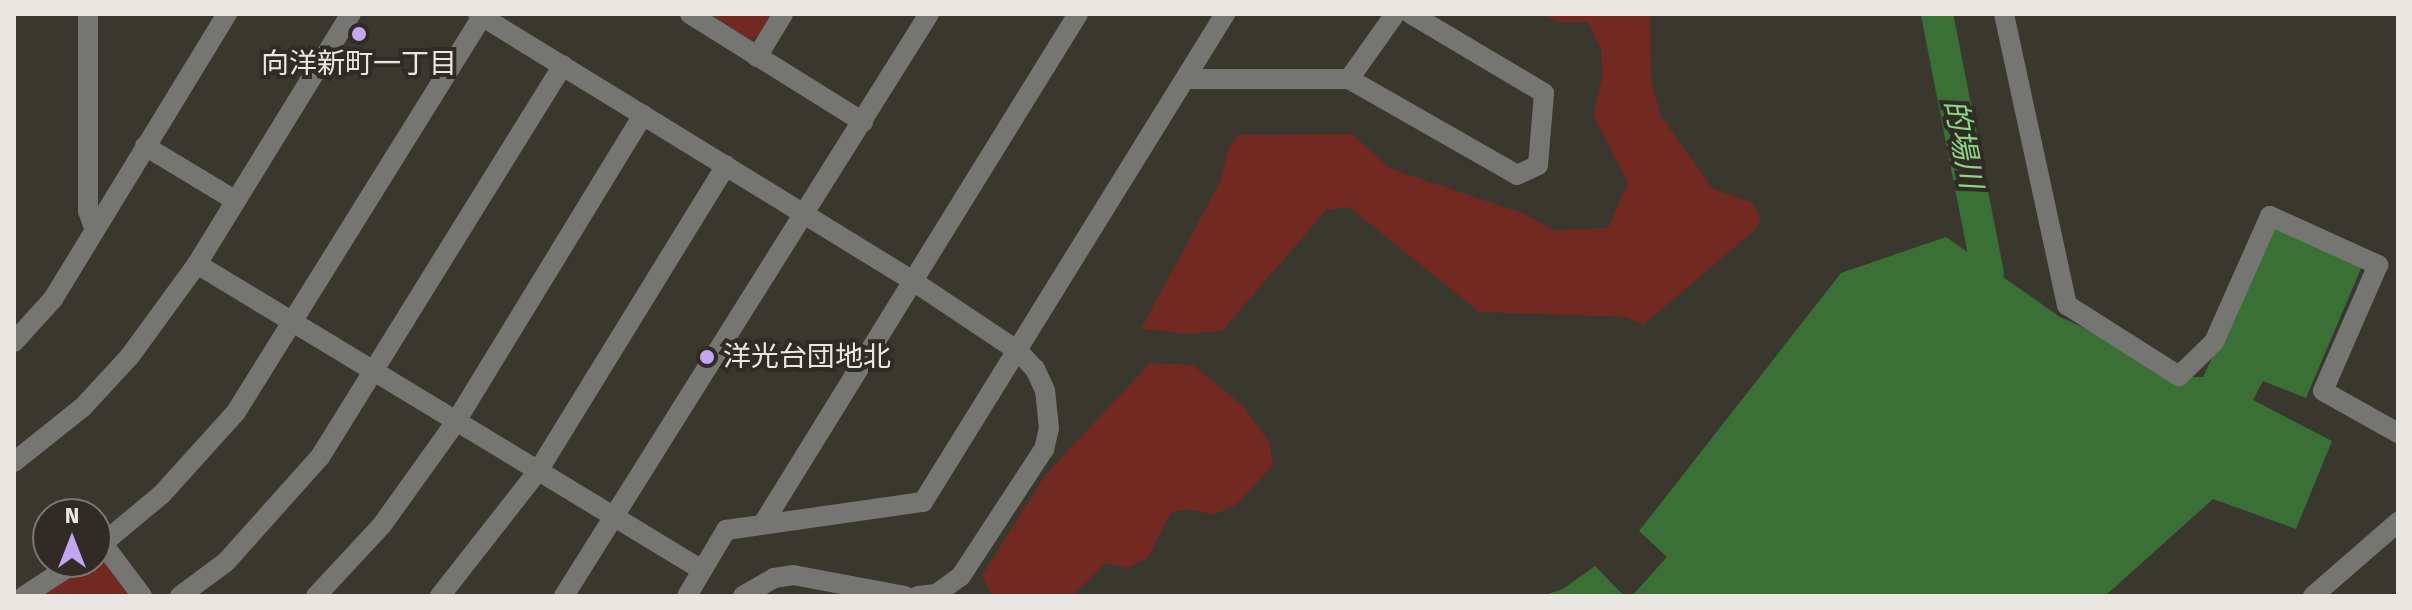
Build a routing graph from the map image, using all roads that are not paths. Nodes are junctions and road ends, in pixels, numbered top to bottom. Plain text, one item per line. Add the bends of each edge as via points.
1 (227, 14) edge
2 (351, 14) edge
3 (690, 14) edge
4 (783, 14) edge
5 (929, 14) edge
6 (1078, 14) edge
7 (1225, 14) edge
8 (1395, 14) edge
9 (1411, 14) edge
10 (2004, 14) edge
11 (482, 15) edge
12 (92, 16) edge
13 (757, 57) junction
14 (563, 65) junction
15 (1186, 79) junction
16 (1349, 79) junction
17 (643, 115) junction
18 (863, 122) junction
19 (145, 146) junction
20 (726, 165) junction
21 (236, 201) junction
22 (806, 215) junction
23 (95, 230) junction
24 (197, 264) junction
25 (913, 281) junction
26 (296, 322) junction
27 (14, 342) edge
28 (1018, 351) junction
29 (374, 374) junction
30 (455, 423) junction
31 (2398, 433) edge
32 (14, 462) edge
33 (538, 471) junction
34 (615, 521) junction
35 (764, 522) junction
36 (2398, 522) edge
37 (112, 536) edge
38 (112, 562) edge
39 (702, 570) junction
40 (52, 578) edge
41 (24, 596) edge
42 (142, 596) edge
43 (180, 596) edge
44 (316, 596) edge
45 (440, 596) edge
46 (564, 596) edge
47 (687, 596) edge
48 (743, 596) edge
49 (905, 596) edge
50 (918, 596) edge
51 (2313, 596) edge

1 - 19 street
2 - 21 street
3 - 13 street
4 - 13 street
5 - 18 street
6 - 25 street
7 - 15 street
8 - 16 street
9 - 16 street via 1544,93 1538,165 1517,175
10 - 31 street via 2067,305 2179,376 2214,342 2270,216 2378,265 2323,391
11 - 14 street
11 - 26 street
12 - 23 street via 88,211
13 - 18 street
14 - 17 street
14 - 29 street
15 - 16 street
15 - 28 street
17 - 20 street
17 - 30 street
18 - 22 street
19 - 21 street
19 - 23 street
20 - 22 street
20 - 33 street
21 - 24 street
22 - 25 street
22 - 34 street
23 - 27 street via 53,299
24 - 26 street
24 - 32 street via 130,356 83,407
25 - 28 street
25 - 35 street
26 - 29 street
26 - 37 street via 236,412 162,494
28 - 35 street via 923,502
28 - 50 street via 1045,390 1049,428 1044,449 961,576 936,594
29 - 30 street
29 - 43 street via 320,457 226,562
30 - 33 street
30 - 44 street via 382,525
33 - 34 street
33 - 45 street
34 - 39 street
34 - 46 street
35 - 39 street via 726,530
36 - 51 street
38 - 42 street
39 - 47 street
40 - 41 street
48 - 49 street via 774,578 793,575

